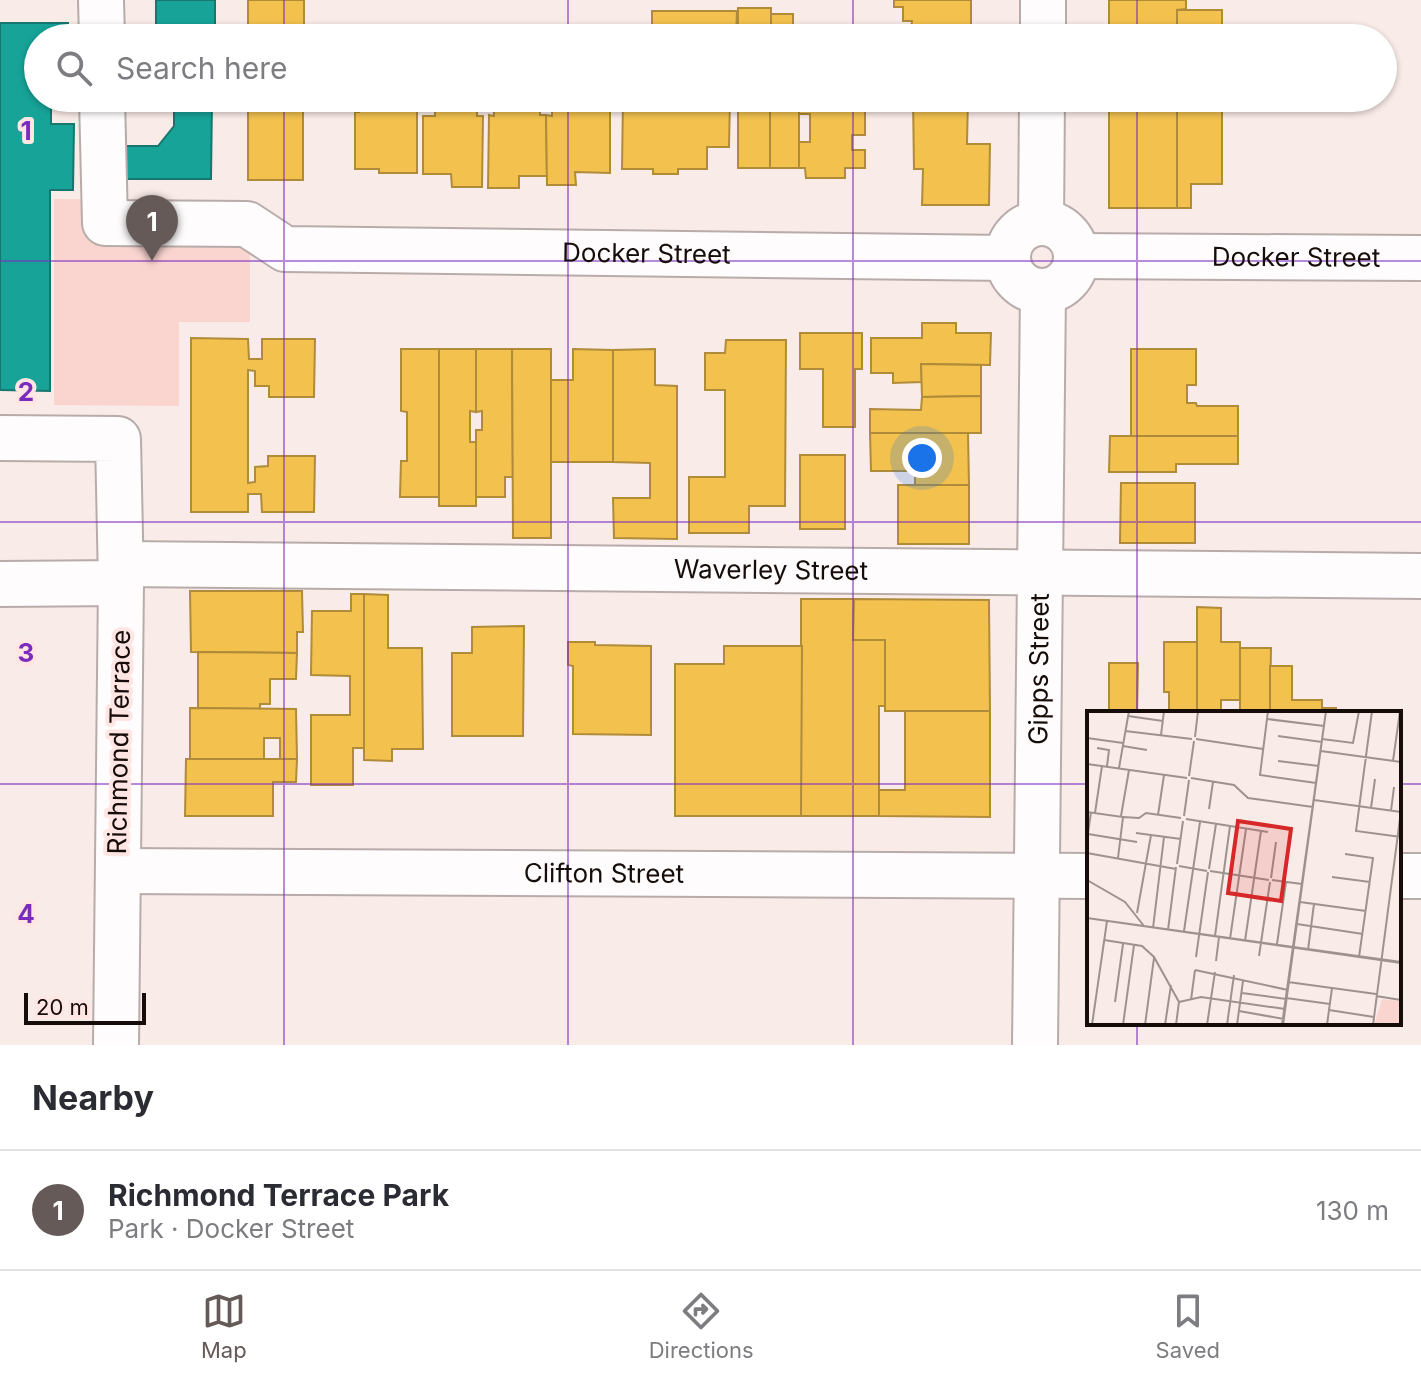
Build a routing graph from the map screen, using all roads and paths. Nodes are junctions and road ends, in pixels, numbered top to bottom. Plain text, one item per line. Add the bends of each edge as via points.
1 (101, 0) edge
2 (1043, 0) edge
3 (102, 24) edge
4 (1043, 24) edge
5 (102, 112) edge
6 (1042, 112) edge
7 (1041, 223) junction
8 (1076, 256) junction
9 (1008, 258) junction
10 (1421, 258) edge
11 (1043, 291) junction
12 (0, 438) edge
13 (121, 574) junction
14 (1041, 574) junction
15 (1421, 576) edge
16 (0, 584) edge
17 (118, 871) junction
18 (1037, 876) junction
19 (1087, 876) edge
20 (116, 1045) edge
21 (1035, 1045) edge

1 - 3 street
2 - 4 street
5 - 9 street, Docker Street via 105,223 247,224 285,249
6 - 7 street
7 - 8 street via 1061,229
7 - 9 street via 1014,238
8 - 10 street, Docker Street
8 - 11 street via 1071,276
9 - 11 street via 1023,286
11 - 14 street, Gipps Street
12 - 13 street, Richmond Terrace via 118,439
13 - 14 street, Waverley Street
13 - 16 street, Waverley Street
13 - 17 street, Richmond Terrace
14 - 15 street, Waverley Street
14 - 18 street, Gipps Street
17 - 18 street, Clifton Street
17 - 20 street, Richmond Terrace
18 - 19 street, Clifton Street
18 - 21 street, Gipps Street

